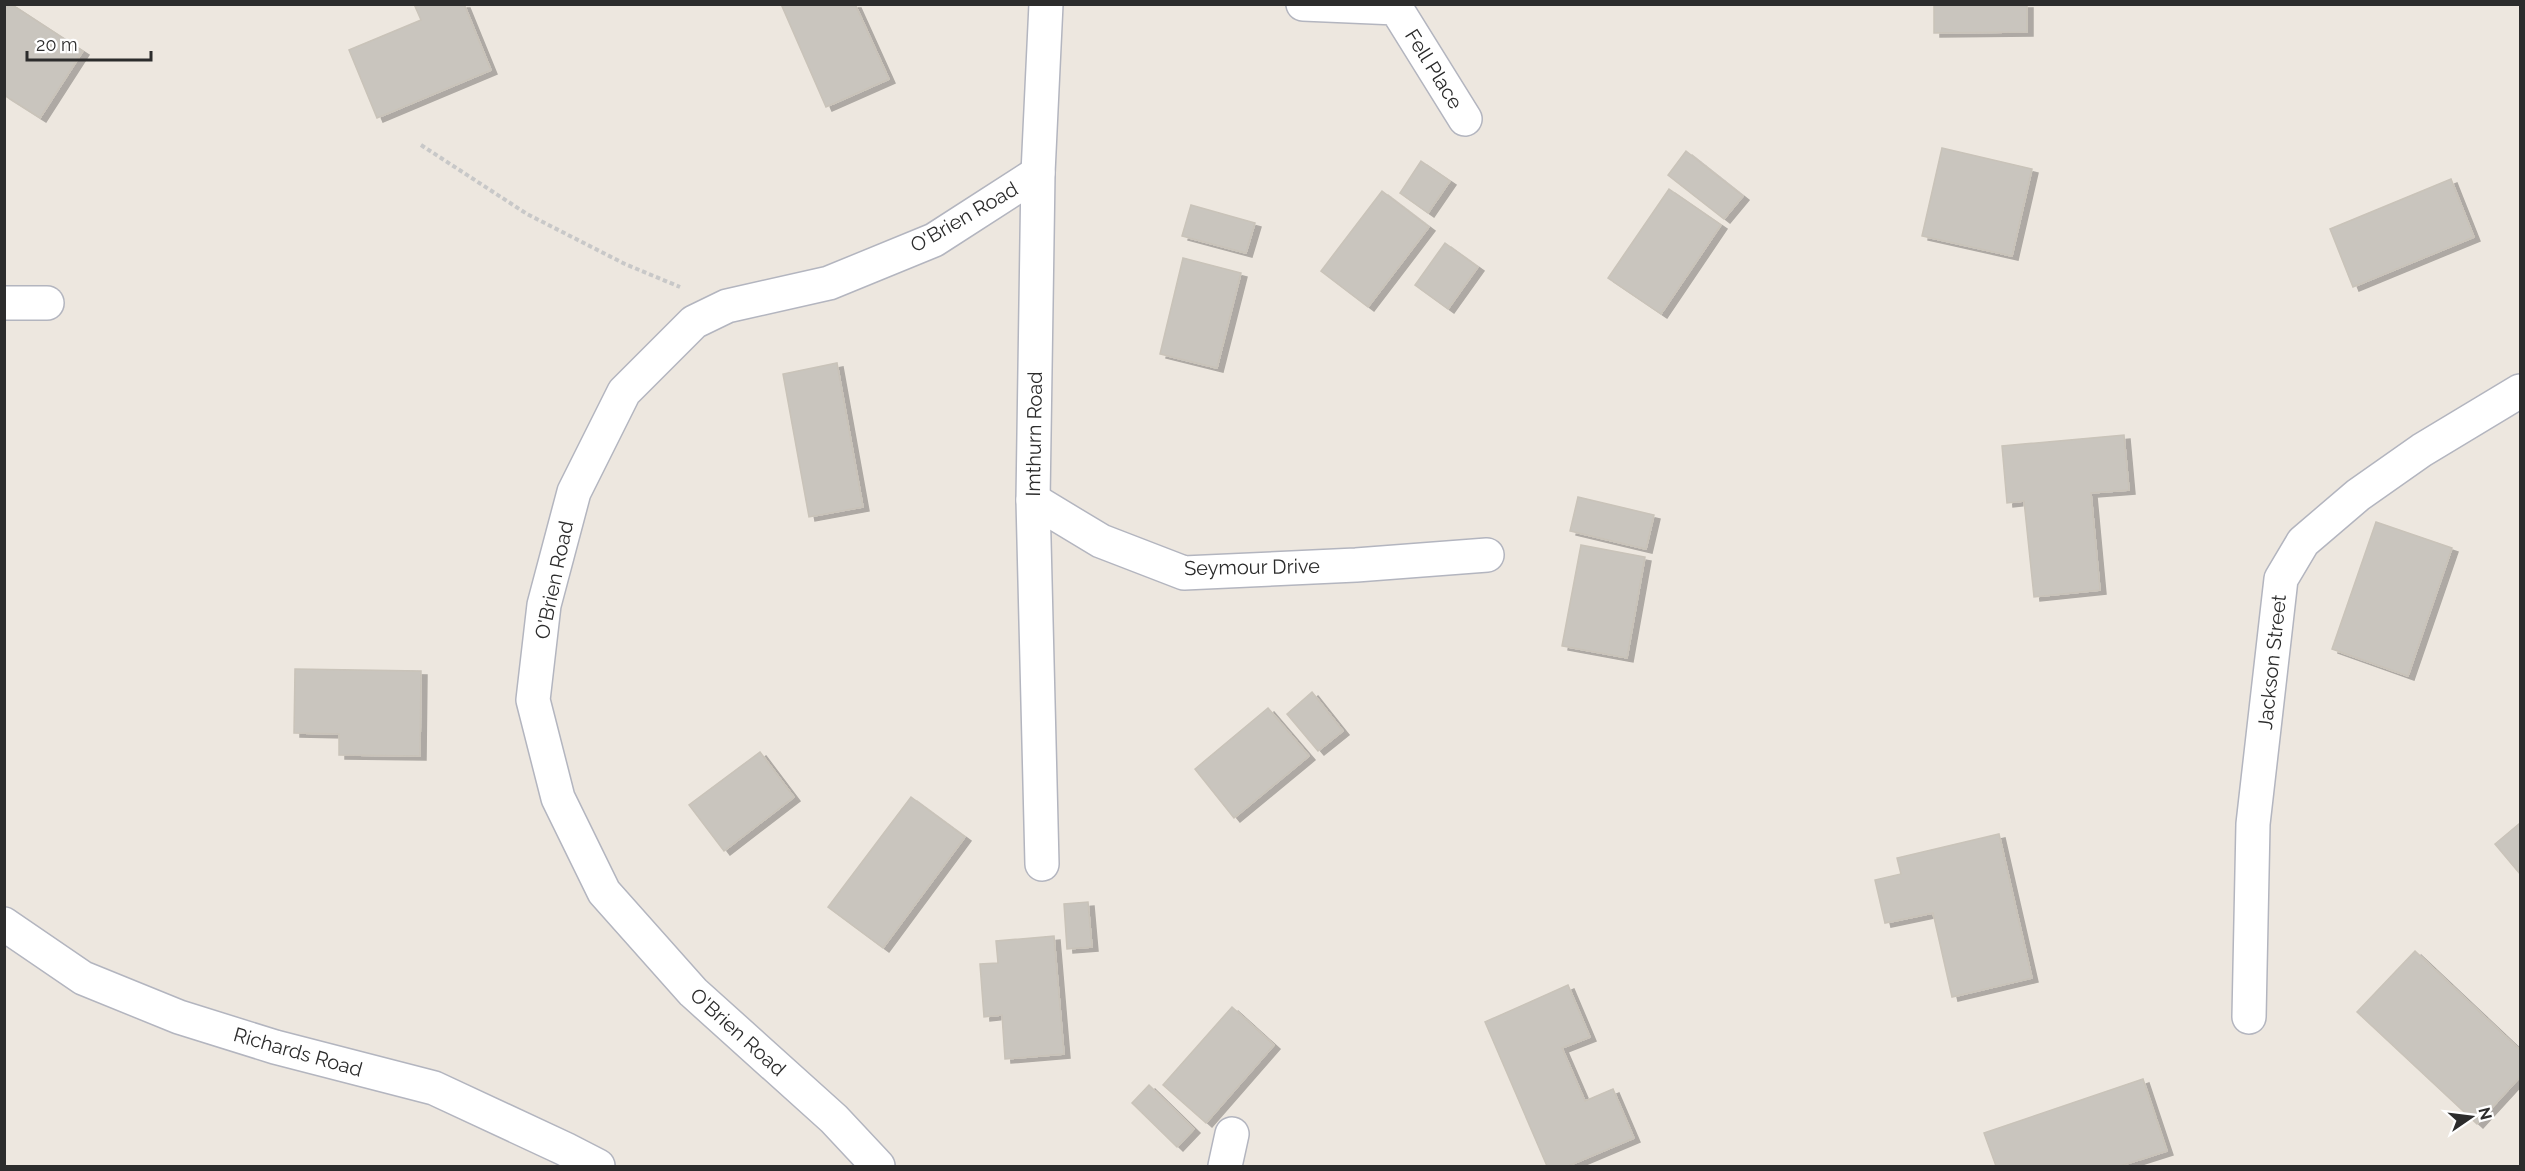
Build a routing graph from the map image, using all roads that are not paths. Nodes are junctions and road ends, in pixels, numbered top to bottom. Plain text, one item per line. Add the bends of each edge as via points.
1 (1046, 4) edge
2 (1303, 4) edge
3 (1464, 119) dead end
4 (1038, 173) junction
5 (4, 303) edge
6 (46, 303) dead end
7 (2520, 391) edge
8 (1033, 500) junction
9 (1487, 555) dead end
10 (1042, 864) dead end
11 (4, 924) edge
12 (2250, 1017) dead end
13 (1232, 1134) dead end
14 (598, 1167) edge
15 (878, 1167) edge
16 (1225, 1167) edge

1 - 4 street, Imthurn Road
2 - 3 street, Fell Place via 1396,8
4 - 8 street, Imthurn Road
4 - 15 street, O'Brien Road via 934,240 829,283 727,306 694,322 624,392 574,492 544,604 533,700 558,798 604,892 693,992 834,1119
5 - 6 street
7 - 12 street, Jackson Street via 2422,450 2358,495 2303,542 2282,579 2253,824
8 - 9 street, Seymour Drive via 1101,541 1184,573
8 - 10 street, Imthurn Road
11 - 14 street, Richards Road via 83,978 179,1017 275,1047 434,1088
13 - 16 street

